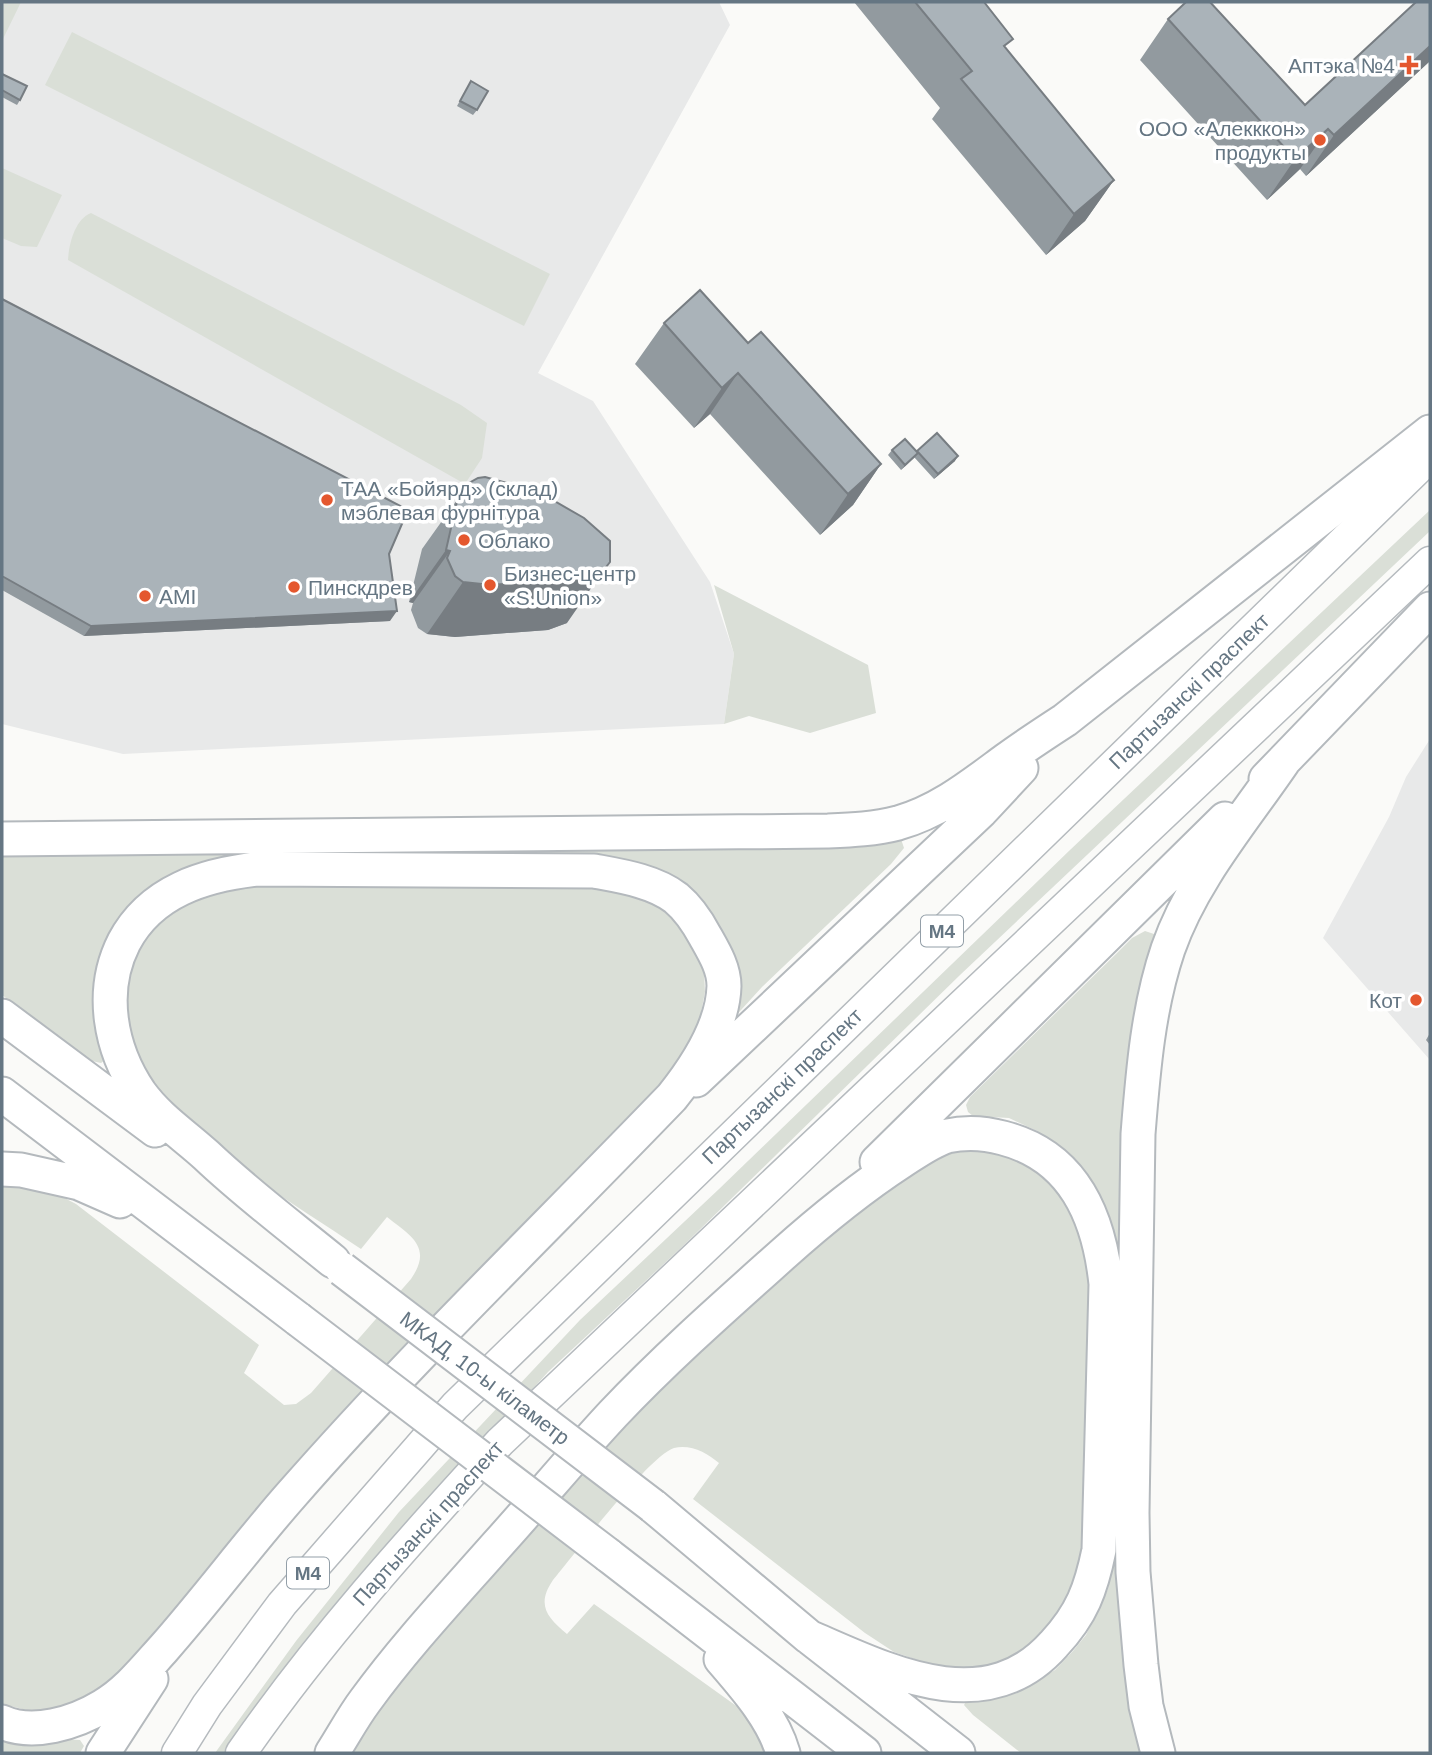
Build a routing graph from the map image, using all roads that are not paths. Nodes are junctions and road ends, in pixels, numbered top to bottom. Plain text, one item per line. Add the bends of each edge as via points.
1 (1430, 432) edge
2 (1430, 457) edge
3 (1430, 562) edge
4 (1430, 610) edge
5 (1065, 720) junction
6 (1283, 762) junction
7 (2, 839) edge
8 (2, 1016) edge
9 (2, 1094) edge
10 (2, 1169) edge
11 (583, 1190) junction
12 (820, 1222) junction
13 (173, 1226) junction
14 (337, 1265) junction
15 (678, 1610) junction
16 (188, 1621) junction
17 (809, 1637) junction
18 (364, 1702) junction
19 (2, 1722) edge
20 (103, 1753) edge
21 (177, 1753) edge
22 (241, 1753) edge
23 (326, 1753) edge
24 (332, 1753) edge
25 (783, 1753) edge
26 (864, 1753) edge
27 (958, 1753) edge
28 (1158, 1753) edge

1 - 5 highway
2 - 21 main road, Партызанскі праспект / М4 via 455,1406 282,1604
3 - 22 main road, Партызанскі праспект / М4 via 500,1442 336,1627
4 - 6 highway
5 - 7 highway via 935,808 900,822 860,830
5 - 11 highway via 981,811
6 - 12 highway
6 - 28 highway via 1211,865 1169,947 1143,1075 1132,1513 1135,1613 1146,1706
8 - 14 highway, МКАД, 10-ы кіламетр
9 - 13 highway
10 - 13 highway via 79,1183
11 - 14 highway via 673,1097 713,1030 724,985 720,961 676,898 641,881 572,870 258,869 195,881 151,907 130,930 118,954 109,1000 117,1048 141,1094 162,1118
11 - 16 highway via 380,1396
12 - 17 highway via 872,1180 926,1146 968,1133 1031,1147 1074,1184 1097,1235 1106,1284 1099,1550 1093,1581 1069,1628 1044,1656 989,1683 961,1686 890,1672
12 - 18 highway via 614,1413
13 - 15 highway, bridge
14 - 17 highway, МКАД, 10-ы кіламетр, bridge via 653,1506
15 - 25 highway via 737,1678 767,1719
15 - 26 highway
16 - 19 highway via 130,1685 103,1706 49,1727
16 - 20 highway
17 - 27 highway, МКАД, 10-ы кіламетр
18 - 23 main road
18 - 24 highway

